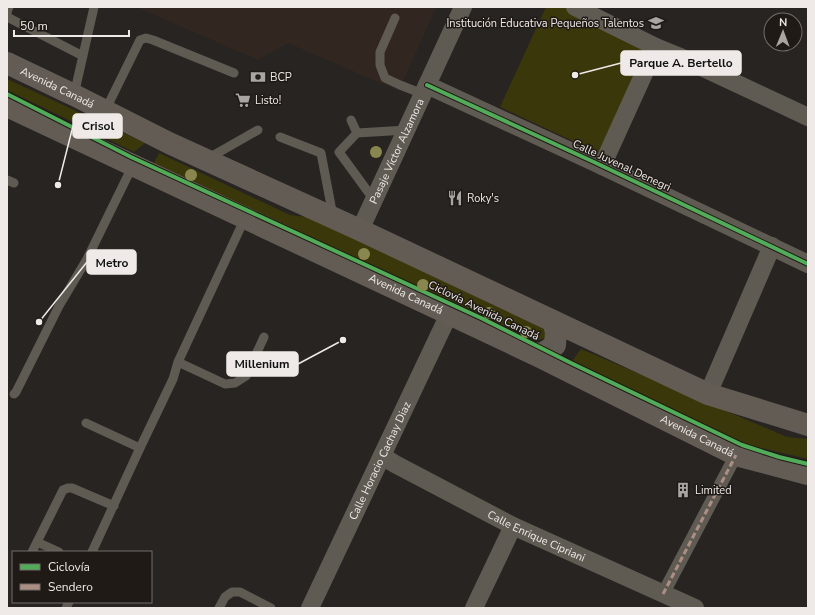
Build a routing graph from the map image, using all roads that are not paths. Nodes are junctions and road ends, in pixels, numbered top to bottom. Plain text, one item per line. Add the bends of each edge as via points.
1 (9, 7) edge
2 (94, 7) edge
3 (463, 7) edge
4 (575, 7) edge
5 (395, 18) dead end
6 (656, 47) junction
7 (83, 56) junction
8 (7, 63) edge
9 (234, 73) dead end
10 (425, 90) junction
11 (74, 95) junction
12 (7, 106) edge
13 (105, 111) junction
14 (808, 117) edge
15 (350, 120) dead end
16 (258, 130) dead end
17 (406, 130) junction
18 (357, 133) junction
19 (280, 137) dead end
20 (169, 142) junction
21 (339, 152) junction
22 (321, 153) junction
23 (206, 160) junction
24 (602, 166) junction
25 (140, 168) junction
26 (374, 200) junction
27 (245, 218) junction
28 (333, 218) junction
29 (360, 230) junction
30 (772, 246) junction
31 (808, 264) edge
32 (449, 314) junction
33 (553, 321) junction
34 (264, 337) dead end
35 (534, 354) junction
36 (178, 362) junction
37 (14, 394) dead end
38 (708, 394) junction
39 (86, 423) dead end
40 (808, 425) edge
41 (140, 448) junction
42 (736, 455) junction
43 (382, 456) junction
44 (808, 474) edge
45 (114, 506) junction
46 (513, 526) junction
47 (37, 542) junction
48 (32, 551) edge
49 (57, 551) edge
50 (92, 551) edge
51 (663, 594) junction
52 (219, 608) edge
53 (271, 608) edge
54 (310, 608) edge
55 (474, 608) edge
56 (695, 608) edge

1 - 7 lane via 9,18
2 - 7 lane
3 - 10 street, Pasaje Víctor Alzamora
4 - 6 street
5 - 10 lane via 380,52 380,65 385,78 400,85
6 - 14 street
6 - 24 street
7 - 11 lane
8 - 11 main road, Avenida Canadá
9 - 13 lane via 146,38 140,40
10 - 17 street, Pasaje Víctor Alzamora
10 - 24 street, Calle Juvenal Denegri
11 - 13 main road, Avenida Canadá
12 - 25 main road, Avenida Canadá
13 - 20 main road, Avenida Canadá
15 - 18 lane
16 - 23 lane
17 - 18 lane
17 - 26 street, Pasaje Víctor Alzamora
18 - 21 lane
19 - 22 lane
20 - 23 main road, Avenida Canadá
20 - 25 main road via 150,145 144,150
21 - 22 lane
21 - 26 lane
22 - 28 lane
23 - 28 main road, Avenida Canadá
24 - 30 street, Calle Juvenal Denegri
25 - 27 main road, Avenida Canadá
25 - 37 lane via 58,306
26 - 29 street, Pasaje Víctor Alzamora
27 - 32 main road, Avenida Canadá
27 - 36 lane
28 - 29 main road, Avenida Canadá
29 - 33 main road, Avenida Canadá
30 - 31 street, Calle Juvenal Denegri
30 - 38 street
32 - 35 main road, Avenida Canadá
32 - 43 street, Calle Horacio Cachay Diaz
33 - 35 main road via 556,332 555,345 544,353
33 - 38 main road, Avenida Canadá
34 - 36 lane via 246,376 235,383 225,384
35 - 42 main road, Avenida Canadá
36 - 41 lane via 173,379
38 - 40 main road, Avenida Canadá
39 - 41 lane
41 - 45 lane
42 - 44 main road, Avenida Canadá
42 - 51 street
43 - 46 street, Calle Enrique Cipriani
43 - 54 street, Calle Horacio Cachay Diaz
45 - 47 lane via 72,488 63,490
45 - 50 lane
46 - 51 street, Calle Enrique Cipriani
46 - 55 street
47 - 48 lane
47 - 49 lane
51 - 56 street, Calle Enrique Cipriani
52 - 53 lane via 225,597 232,592 240,592

